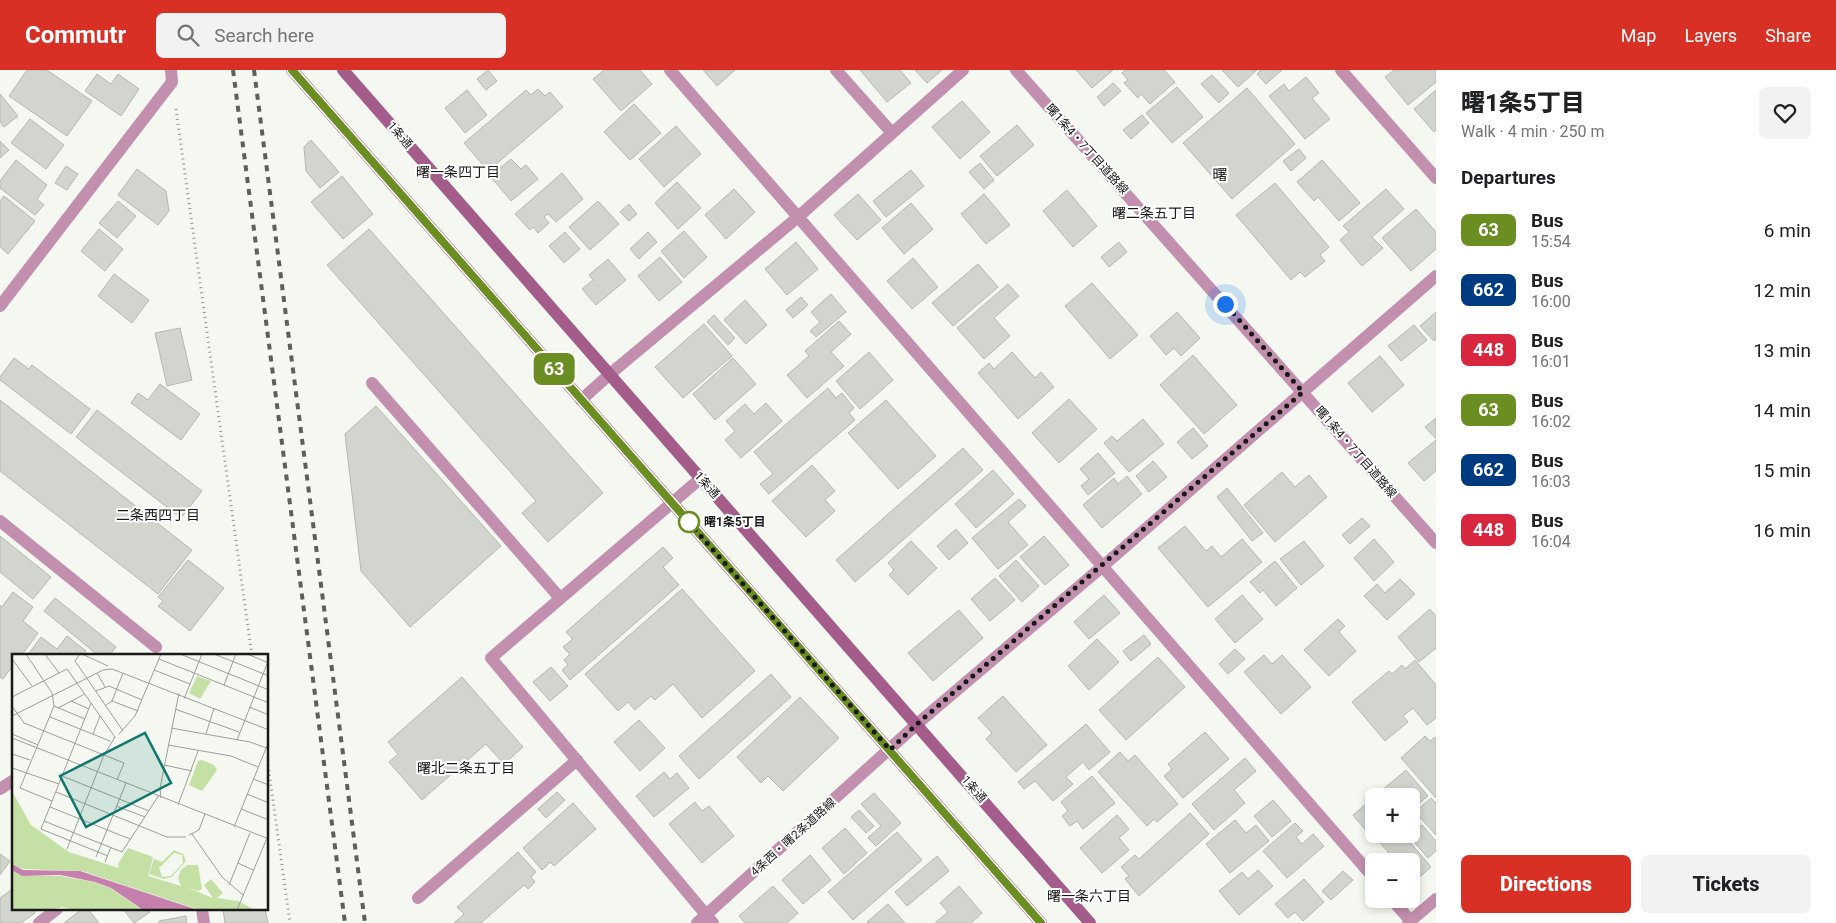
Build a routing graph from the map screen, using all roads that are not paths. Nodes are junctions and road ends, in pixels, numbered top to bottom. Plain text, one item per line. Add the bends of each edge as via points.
1 (292, 70) edge
2 (343, 70) edge
3 (670, 70) edge
4 (836, 70) edge
5 (963, 70) edge
6 (1016, 70) edge
7 (1341, 70) edge
8 (171, 76) edge
9 (892, 132) junction
10 (1436, 178) edge
11 (798, 217) junction
12 (1436, 276) edge
13 (0, 306) edge
14 (610, 374) junction
15 (372, 383) dead end
16 (1303, 392) junction
17 (581, 400) junction
18 (700, 478) junction
19 (672, 502) junction
20 (0, 521) edge
21 (1436, 543) edge
22 (1103, 566) junction
23 (560, 598) junction
24 (156, 647) dead end
25 (917, 724) junction
26 (890, 750) junction
27 (576, 760) junction
28 (12, 781) edge
29 (0, 789) edge
30 (1365, 868) edge
31 (418, 898) dead end
32 (1436, 899) edge
33 (1398, 908) edge
34 (56, 910) edge
35 (202, 910) edge
36 (706, 920) edge
37 (1409, 922) edge
38 (39, 923) edge
39 (204, 923) edge
40 (1040, 923) edge
41 (1090, 923) edge

1 - 17 street
2 - 14 street, 1条通
3 - 11 street
4 - 9 street
5 - 9 street
6 - 16 street, 曙1条4・7丁目道路線
7 - 10 street
8 - 13 street
9 - 11 street
11 - 14 street
11 - 22 street
12 - 16 street, 4条西・曙2条道路線
14 - 17 street
14 - 18 street, 1条通
15 - 23 street
16 - 21 street, 曙1条4・7丁目道路線
16 - 22 street, 4条西・曙2条道路線
17 - 19 street
18 - 19 street
18 - 25 street, 1条通
19 - 23 street
19 - 26 street
20 - 24 street
22 - 25 street, 4条西・曙2条道路線
22 - 30 street
23 - 27 street via 491,658
25 - 26 street, 4条西・曙2条道路線
25 - 41 street, 1条通
26 - 36 street, 4条西・曙2条道路線
26 - 40 street
27 - 31 street
27 - 36 street
28 - 29 street
32 - 37 street
33 - 37 street
34 - 38 street
35 - 39 street

